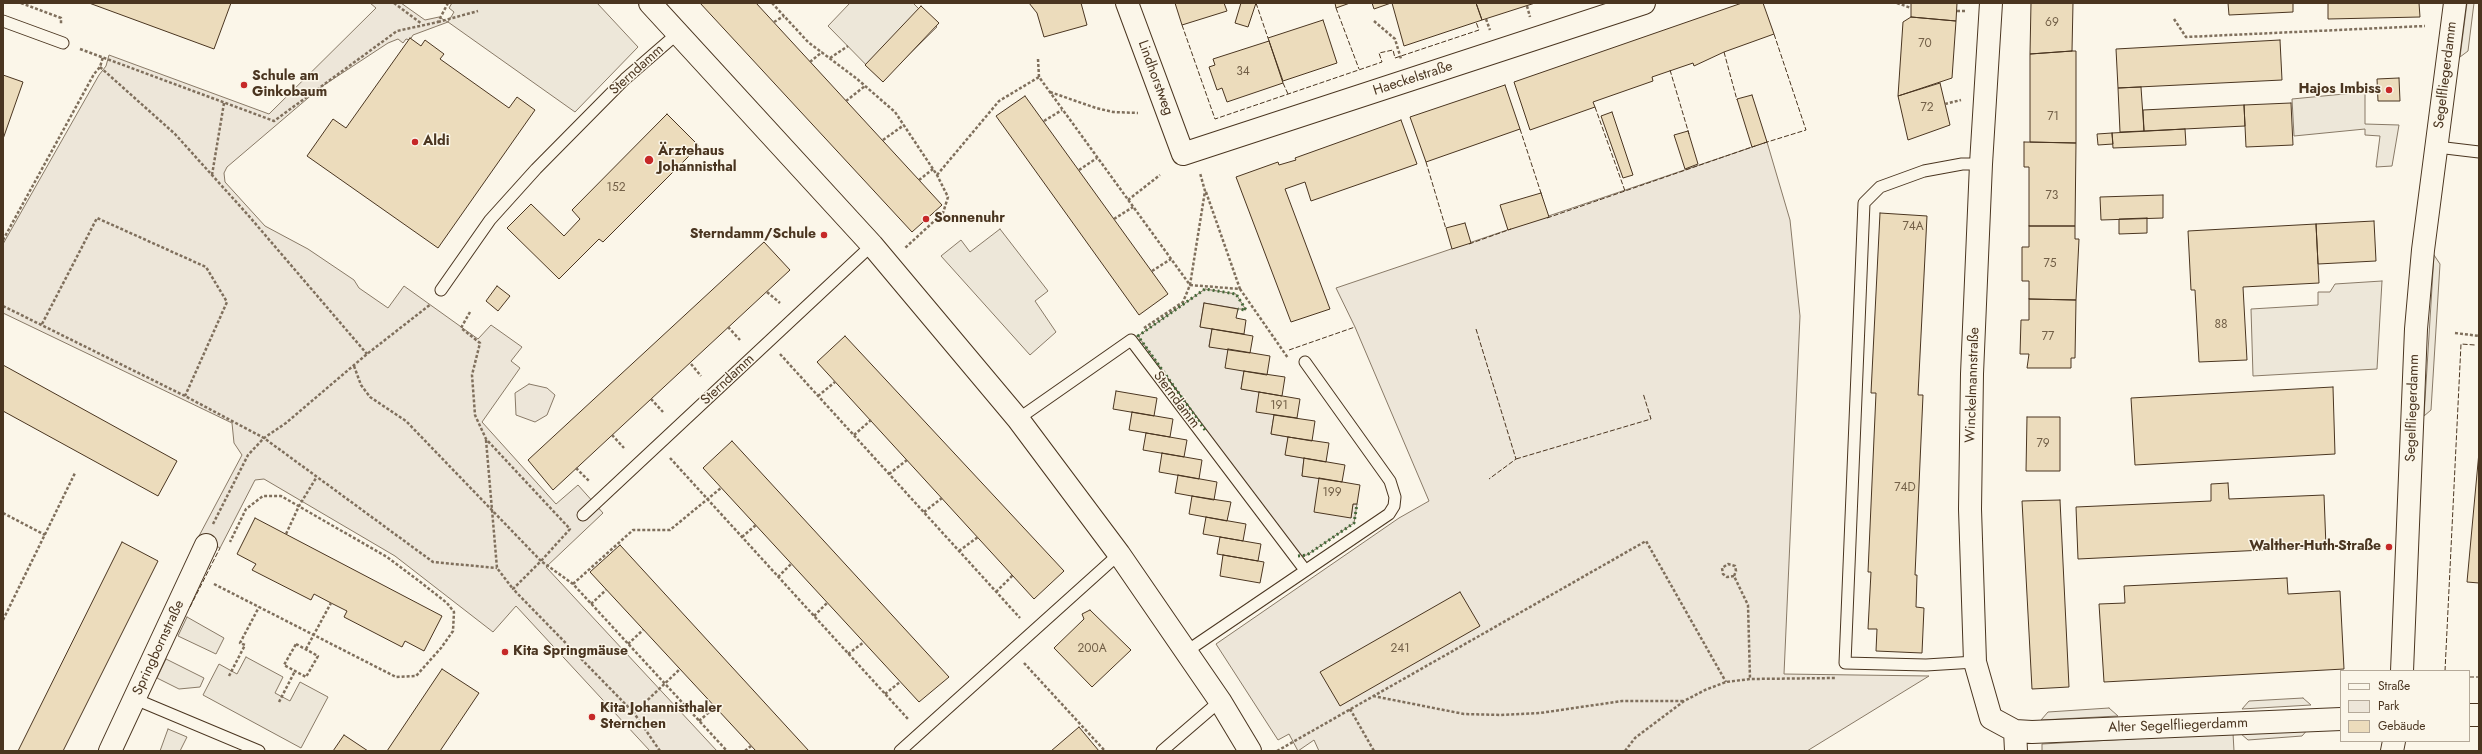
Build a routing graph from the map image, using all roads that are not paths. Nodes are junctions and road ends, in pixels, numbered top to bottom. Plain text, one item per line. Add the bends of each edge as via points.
1 (650, 3) edge
2 (1128, 3) edge
3 (1644, 3) edge
4 (1991, 3) edge
5 (2455, 3) edge
6 (3, 21) edge
7 (678, 33) junction
8 (63, 43) road end
9 (2437, 147) junction
10 (2479, 152) edge
11 (1183, 154) joint
12 (1981, 164) junction
13 (872, 245) junction
14 (441, 290) road end
15 (1305, 362) road end
16 (1018, 419) junction
17 (583, 515) dead end
18 (216, 547) road end
19 (1119, 554) junction
20 (1305, 570) junction
21 (1187, 651) junction
22 (1975, 662) junction
23 (2402, 670) edge
24 (135, 699) junction
25 (1220, 701) junction
26 (2340, 720) edge
27 (2015, 741) edge
28 (110, 751) edge
29 (259, 751) edge
30 (900, 751) edge
31 (1162, 751) edge
32 (1250, 751) edge

1 - 7 street
2 - 11 street, Lindhorstweg
3 - 11 street, Haeckelstraße
4 - 12 street, Winckelmannstraße
5 - 9 street, Segelfliegerdamm
6 - 8 lane
7 - 13 street
7 - 14 lane, Sterndamm via 625,79 536,169 490,220
9 - 10 lane, Segelfliegerdamm
9 - 23 street, Segelfliegerdamm via 2423,250 2416,329
12 - 22 street, Winckelmannstraße via 1971,407 1970,509
12 - 22 lane via 1962,164 1924,171 1880,187 1864,203 1845,663 1926,665
13 - 16 street
13 - 17 lane, Sterndamm
15 - 20 lane via 1390,481 1395,497 1394,506 1389,514
16 - 19 street
16 - 20 lane, Sterndamm via 1131,340
18 - 24 street, Springbornstraße via 200,583
19 - 21 street
19 - 30 lane
20 - 21 lane
21 - 25 street
22 - 27 street, Winckelmannstraße via 1991,718
24 - 28 street, Springbornstraße
24 - 29 lane
25 - 31 lane
25 - 32 street
26 - 27 street, Alter Segelfliegerdamm

